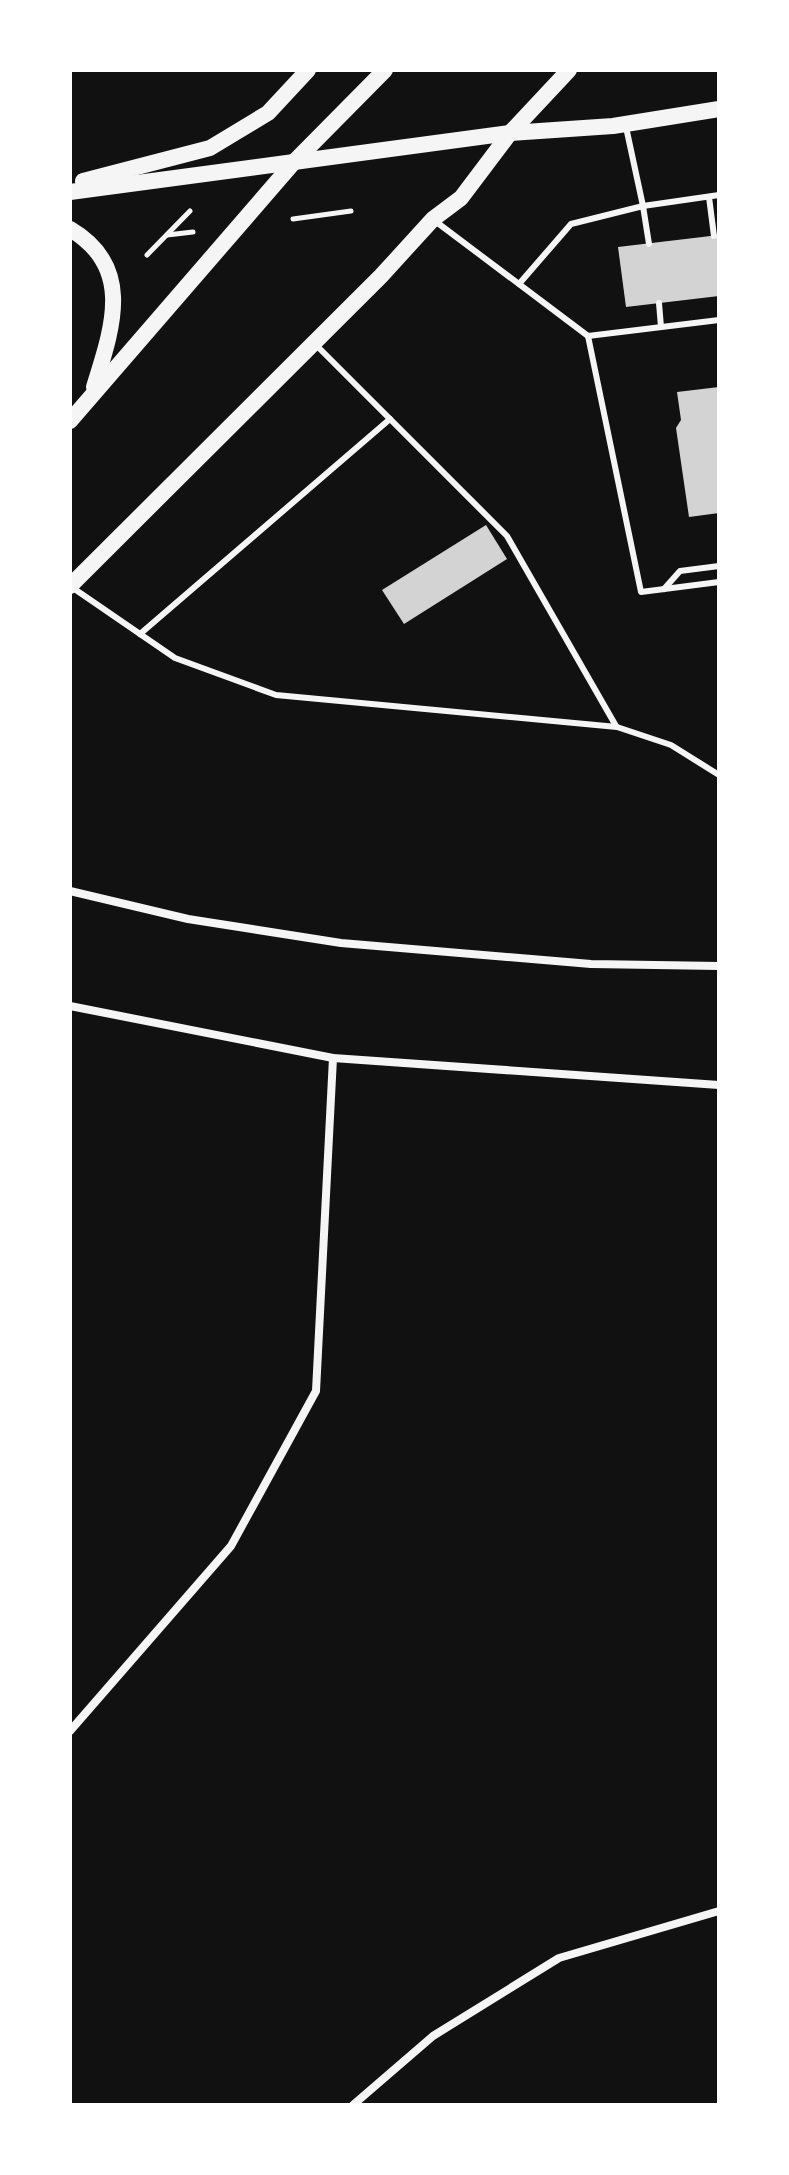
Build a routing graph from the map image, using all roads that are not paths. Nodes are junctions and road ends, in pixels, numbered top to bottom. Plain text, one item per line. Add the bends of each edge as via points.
1 (308, 70) edge
2 (385, 70) edge
3 (569, 70) edge
4 (719, 109) edge
5 (626, 124) junction
6 (510, 133) junction
7 (294, 162) junction
8 (70, 185) edge
9 (70, 192) edge
10 (719, 195) edge
11 (709, 197) junction
12 (643, 206) junction
13 (433, 219) junction
14 (70, 229) edge
15 (714, 236) dead end
16 (649, 244) dead end
17 (519, 284) junction
18 (659, 303) dead end
19 (719, 320) edge
20 (661, 327) junction
21 (588, 336) junction
22 (314, 343) junction
23 (92, 395) junction
24 (390, 419) junction
25 (70, 421) edge
26 (719, 566) edge
27 (719, 582) edge
28 (70, 586) edge
29 (664, 589) junction
30 (140, 634) junction
31 (617, 727) junction
32 (718, 772) edge
33 (70, 891) edge
34 (719, 966) edge
35 (70, 1006) edge
36 (333, 1058) junction
37 (719, 1085) edge
38 (70, 1731) edge
39 (719, 1911) edge
40 (353, 2105) edge

1 - 8 main road via 268,113 210,148
2 - 7 main road
3 - 6 main road
4 - 5 main road
5 - 6 main road
5 - 12 lane
6 - 7 main road
6 - 13 main road via 461,198
7 - 9 main road
7 - 23 main road
10 - 11 lane
11 - 12 lane
11 - 15 lane
12 - 16 lane
12 - 17 lane via 571,224
13 - 17 lane
13 - 22 main road
14 - 23 main road via 96,247 107,264 112,292 111,331
17 - 21 lane
18 - 20 lane
19 - 20 lane
20 - 21 lane
21 - 29 lane via 641,592
22 - 24 lane
22 - 28 main road
23 - 25 main road
24 - 30 lane
24 - 31 lane via 507,536
26 - 29 lane via 680,571
27 - 29 lane
28 - 30 lane
30 - 31 lane via 175,658 276,695
31 - 32 lane via 671,745
33 - 34 street via 188,919 341,943 591,964
35 - 36 street
36 - 37 street
36 - 38 street via 316,1391 231,1546
39 - 40 street via 559,1958 433,2036

